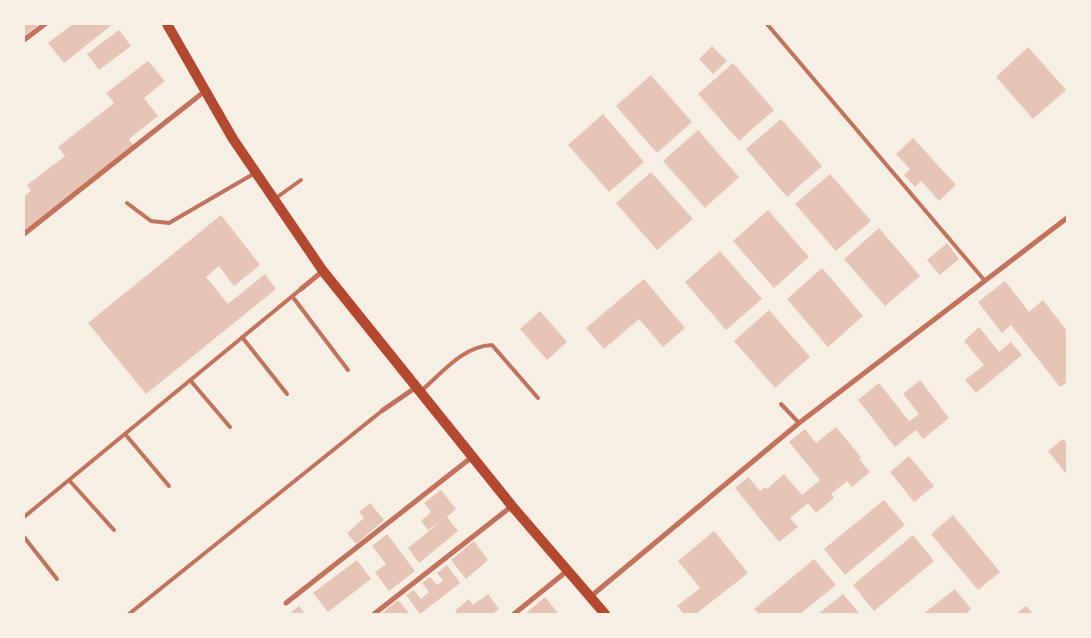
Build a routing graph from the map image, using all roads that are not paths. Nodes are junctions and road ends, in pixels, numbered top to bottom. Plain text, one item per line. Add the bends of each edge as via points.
1 (44, 24) edge
2 (167, 24) edge
3 (767, 24) edge
4 (24, 40) edge
5 (205, 91) junction
6 (254, 173) junction
7 (301, 180) dead end
8 (274, 199) junction
9 (127, 203) dead end
10 (1067, 218) edge
11 (24, 234) edge
12 (323, 271) junction
13 (985, 280) junction
14 (301, 288) joint
15 (292, 296) junction
16 (242, 338) junction
17 (348, 370) dead end
18 (190, 380) junction
19 (417, 390) junction
20 (287, 394) dead end
21 (538, 398) dead end
22 (781, 404) dead end
23 (383, 410) joint
24 (799, 423) junction
25 (230, 427) dead end
26 (125, 434) junction
27 (472, 457) junction
28 (69, 480) junction
29 (169, 486) dead end
30 (512, 506) junction
31 (24, 517) edge
32 (114, 530) dead end
33 (24, 537) edge
34 (567, 571) junction
35 (57, 579) dead end
36 (590, 597) junction
37 (286, 603) dead end
38 (129, 614) edge
39 (374, 614) edge
40 (514, 614) edge
41 (605, 614) edge

1 - 4 street
2 - 5 main road
3 - 13 lane
5 - 6 main road
5 - 11 street
6 - 8 main road
6 - 9 lane via 169,223 151,221
7 - 8 lane
8 - 12 main road
10 - 13 street
12 - 14 street
12 - 19 main road
13 - 24 street
14 - 15 lane
15 - 16 lane
15 - 17 lane
16 - 18 lane
16 - 20 lane
18 - 25 lane
18 - 26 lane
19 - 21 lane via 464,354 479,346 492,345
19 - 23 street
19 - 27 main road
22 - 24 lane
23 - 38 lane
24 - 36 street
26 - 28 lane
26 - 29 lane
27 - 30 main road
27 - 37 street
28 - 31 lane
28 - 32 lane
30 - 34 main road
30 - 39 street
33 - 35 lane
34 - 36 main road
34 - 40 street
36 - 41 main road

